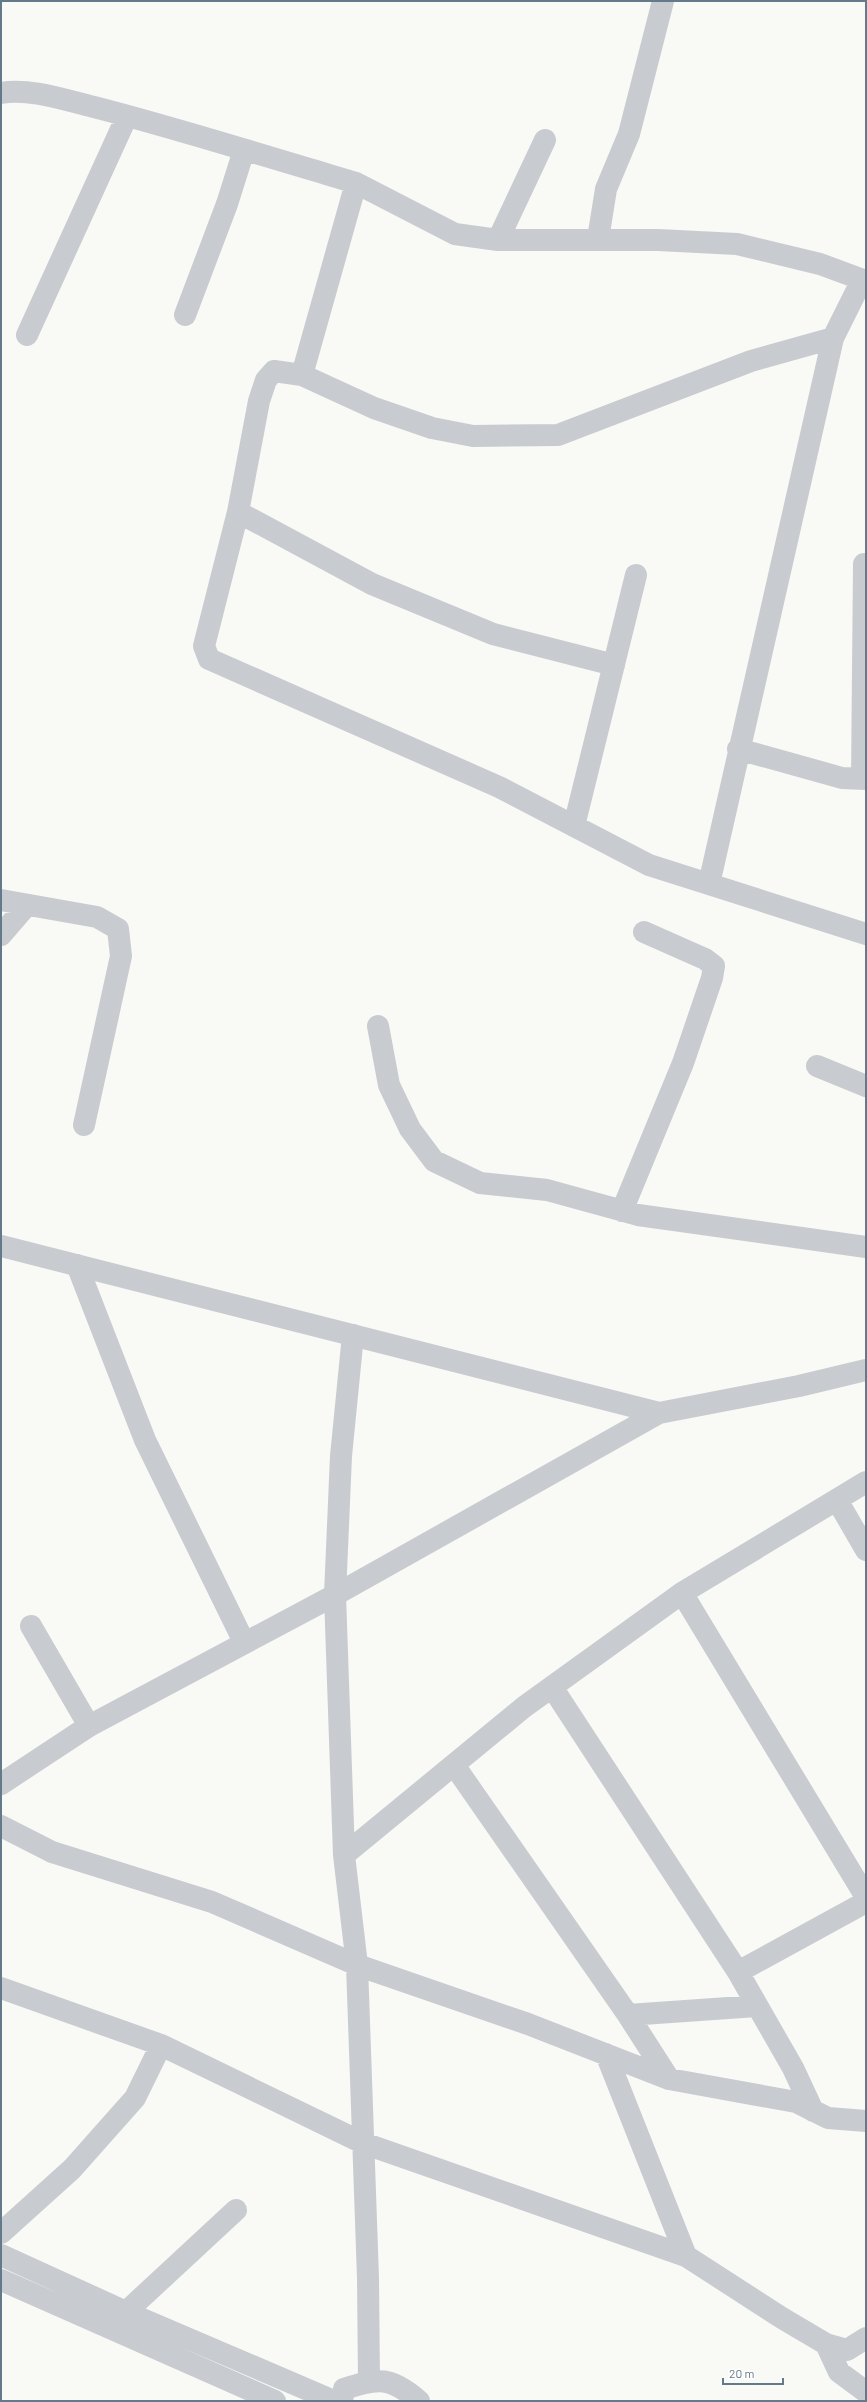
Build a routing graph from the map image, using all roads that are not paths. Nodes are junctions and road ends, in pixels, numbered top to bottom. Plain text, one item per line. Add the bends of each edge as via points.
1 (663, 1) edge
2 (1, 93) edge
3 (127, 116) junction
4 (545, 140) dead end
5 (244, 150) junction
6 (356, 183) junction
7 (598, 239) junction
8 (498, 240) junction
9 (864, 280) edge
10 (186, 315) dead end
11 (27, 335) dead end
12 (833, 338) junction
13 (302, 375) junction
14 (238, 512) junction
15 (864, 564) dead end
16 (636, 575) dead end
17 (614, 665) junction
18 (738, 749) junction
19 (864, 779) edge
20 (574, 826) junction
21 (709, 884) junction
22 (1, 900) edge
23 (26, 906) junction
24 (644, 932) dead end
25 (866, 934) edge
26 (1, 935) edge
27 (378, 1026) dead end
28 (817, 1066) dead end
29 (866, 1086) edge
30 (84, 1125) dead end
31 (622, 1210) junction
32 (1, 1246) edge
33 (866, 1247) edge
34 (77, 1265) junction
35 (353, 1335) junction
36 (866, 1370) edge
37 (659, 1413) junction
38 (866, 1482) edge
39 (837, 1500) junction
40 (866, 1550) edge
41 (682, 1593) junction
42 (335, 1595) junction
43 (31, 1626) dead end
44 (244, 1642) junction
45 (552, 1687) junction
46 (89, 1726) junction
47 (454, 1765) junction
48 (1, 1784) edge
49 (1, 1826) edge
50 (344, 1855) junction
51 (866, 1897) edge
52 (866, 1902) edge
53 (356, 1965) junction
54 (738, 1972) junction
55 (1, 1988) edge
56 (757, 2006) junction
57 (628, 2015) junction
58 (161, 2045) junction
59 (606, 2054) junction
60 (670, 2079) junction
61 (813, 2110) junction
62 (866, 2121) edge
63 (363, 2143) junction
64 (236, 2210) dead end
65 (1, 2233) edge
66 (1, 2255) edge
67 (686, 2256) junction
68 (1, 2280) edge
69 (126, 2312) junction
70 (866, 2338) edge
71 (826, 2344) junction
72 (369, 2381) junction
73 (866, 2392) edge
74 (275, 2401) edge
75 (334, 2401) edge
76 (342, 2401) edge
77 (419, 2401) edge

1 - 7 street via 629,134 606,189
2 - 3 street via 16,90
3 - 5 street
3 - 11 street
4 - 8 street
5 - 6 street
5 - 10 street
6 - 8 street via 455,234
6 - 13 street
7 - 8 street
7 - 9 street via 737,244 820,264
9 - 12 street
12 - 13 street via 751,361 558,435 473,436 432,428 374,408
12 - 18 street
13 - 14 street via 274,371 266,380 259,400
14 - 17 street via 372,584 486,631
14 - 20 street via 204,646 209,659 499,787
15 - 19 street
16 - 17 street
17 - 20 street
18 - 19 street via 842,778
18 - 21 street
20 - 21 street via 649,865
21 - 25 street
22 - 23 street
23 - 26 street
23 - 30 street via 97,917 118,929 121,956
24 - 31 street via 706,958 714,966 683,1063
27 - 31 street via 389,1085 410,1129 434,1161 480,1183 547,1190
28 - 29 street
31 - 33 street via 638,1215
32 - 34 street
34 - 35 street
34 - 44 street via 145,1440
35 - 37 street
35 - 42 street via 341,1456
36 - 37 street via 799,1386
37 - 42 street
38 - 39 street
39 - 40 street
39 - 41 street
41 - 45 street
41 - 51 street
42 - 44 street
42 - 50 street
43 - 46 street
44 - 46 street
45 - 47 street
45 - 54 street
46 - 48 street
47 - 50 street
47 - 57 street
49 - 53 street via 52,1852 212,1902
50 - 53 street
52 - 54 street
53 - 59 street via 528,2024
53 - 63 street
54 - 56 street
55 - 58 street
56 - 57 street
56 - 61 street via 793,2068
57 - 60 street
58 - 63 street
58 - 65 street via 135,2098 72,2169
59 - 60 street
59 - 67 street
60 - 61 street via 780,2098
61 - 62 street via 828,2118
63 - 67 street
63 - 72 street
64 - 69 street
66 - 69 street
67 - 71 street
68 - 74 street
69 - 75 street
70 - 71 street via 847,2350
71 - 73 street via 839,2372
72 - 76 street via 344,2389
72 - 77 street via 389,2382 405,2389

